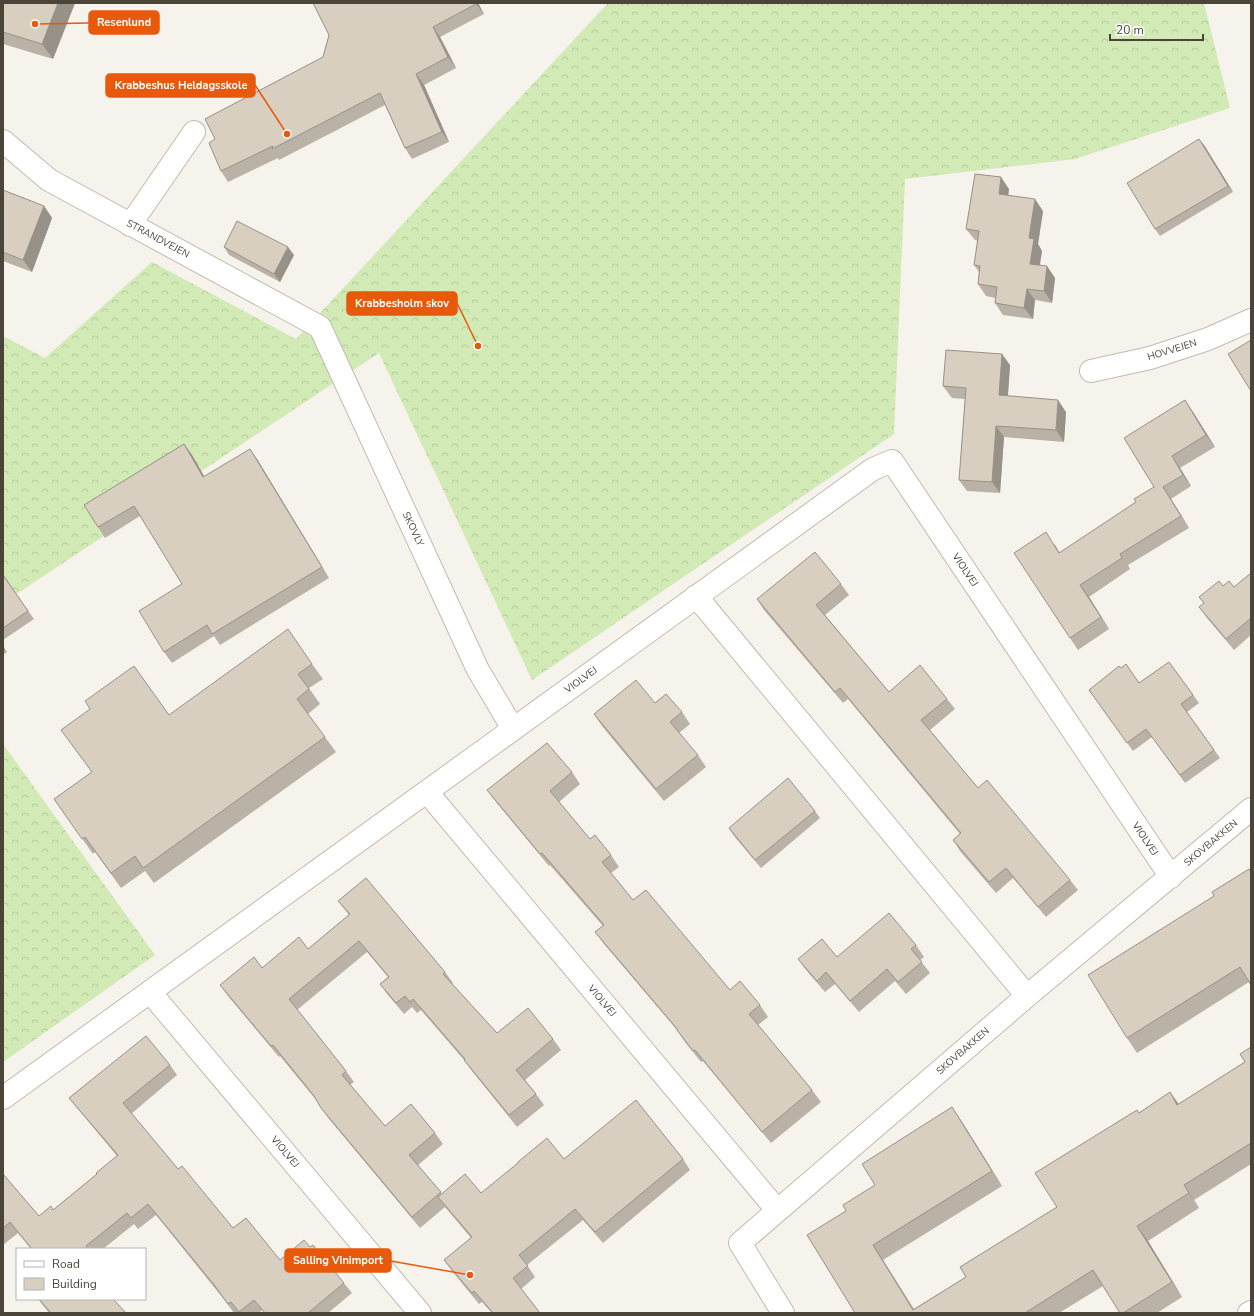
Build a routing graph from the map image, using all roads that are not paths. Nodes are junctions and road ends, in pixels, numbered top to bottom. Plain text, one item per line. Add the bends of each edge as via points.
1 (194, 132) dead end
2 (3, 141) edge
3 (130, 225) junction
4 (1251, 320) edge
5 (320, 327) joint
6 (1091, 371) dead end
7 (696, 596) junction
8 (513, 729) junction
9 (427, 792) junction
10 (1251, 810) edge
11 (1171, 877) junction
12 (150, 992) junction
13 (1027, 996) junction
14 (3, 1098) edge
15 (777, 1210) junction
16 (420, 1313) edge
17 (783, 1313) edge

1 - 3 street
2 - 3 street, STRANDVEJEN via 49,180
3 - 5 street, STRANDVEJEN
4 - 6 street, HOVVEJEN via 1208,339 1150,358
5 - 8 street, SKOVLY via 478,670
7 - 8 street, VIOLVEJ
7 - 11 street, VIOLVEJ via 873,469 892,461
7 - 13 street
8 - 9 street, VIOLVEJ
9 - 12 street, VIOLVEJ
9 - 15 street, VIOLVEJ
10 - 11 street, SKOVBAKKEN
11 - 13 street, SKOVBAKKEN
12 - 14 street, VIOLVEJ
12 - 16 street, VIOLVEJ
13 - 15 street, SKOVBAKKEN
15 - 17 street, SKOVBAKKEN via 740,1243

